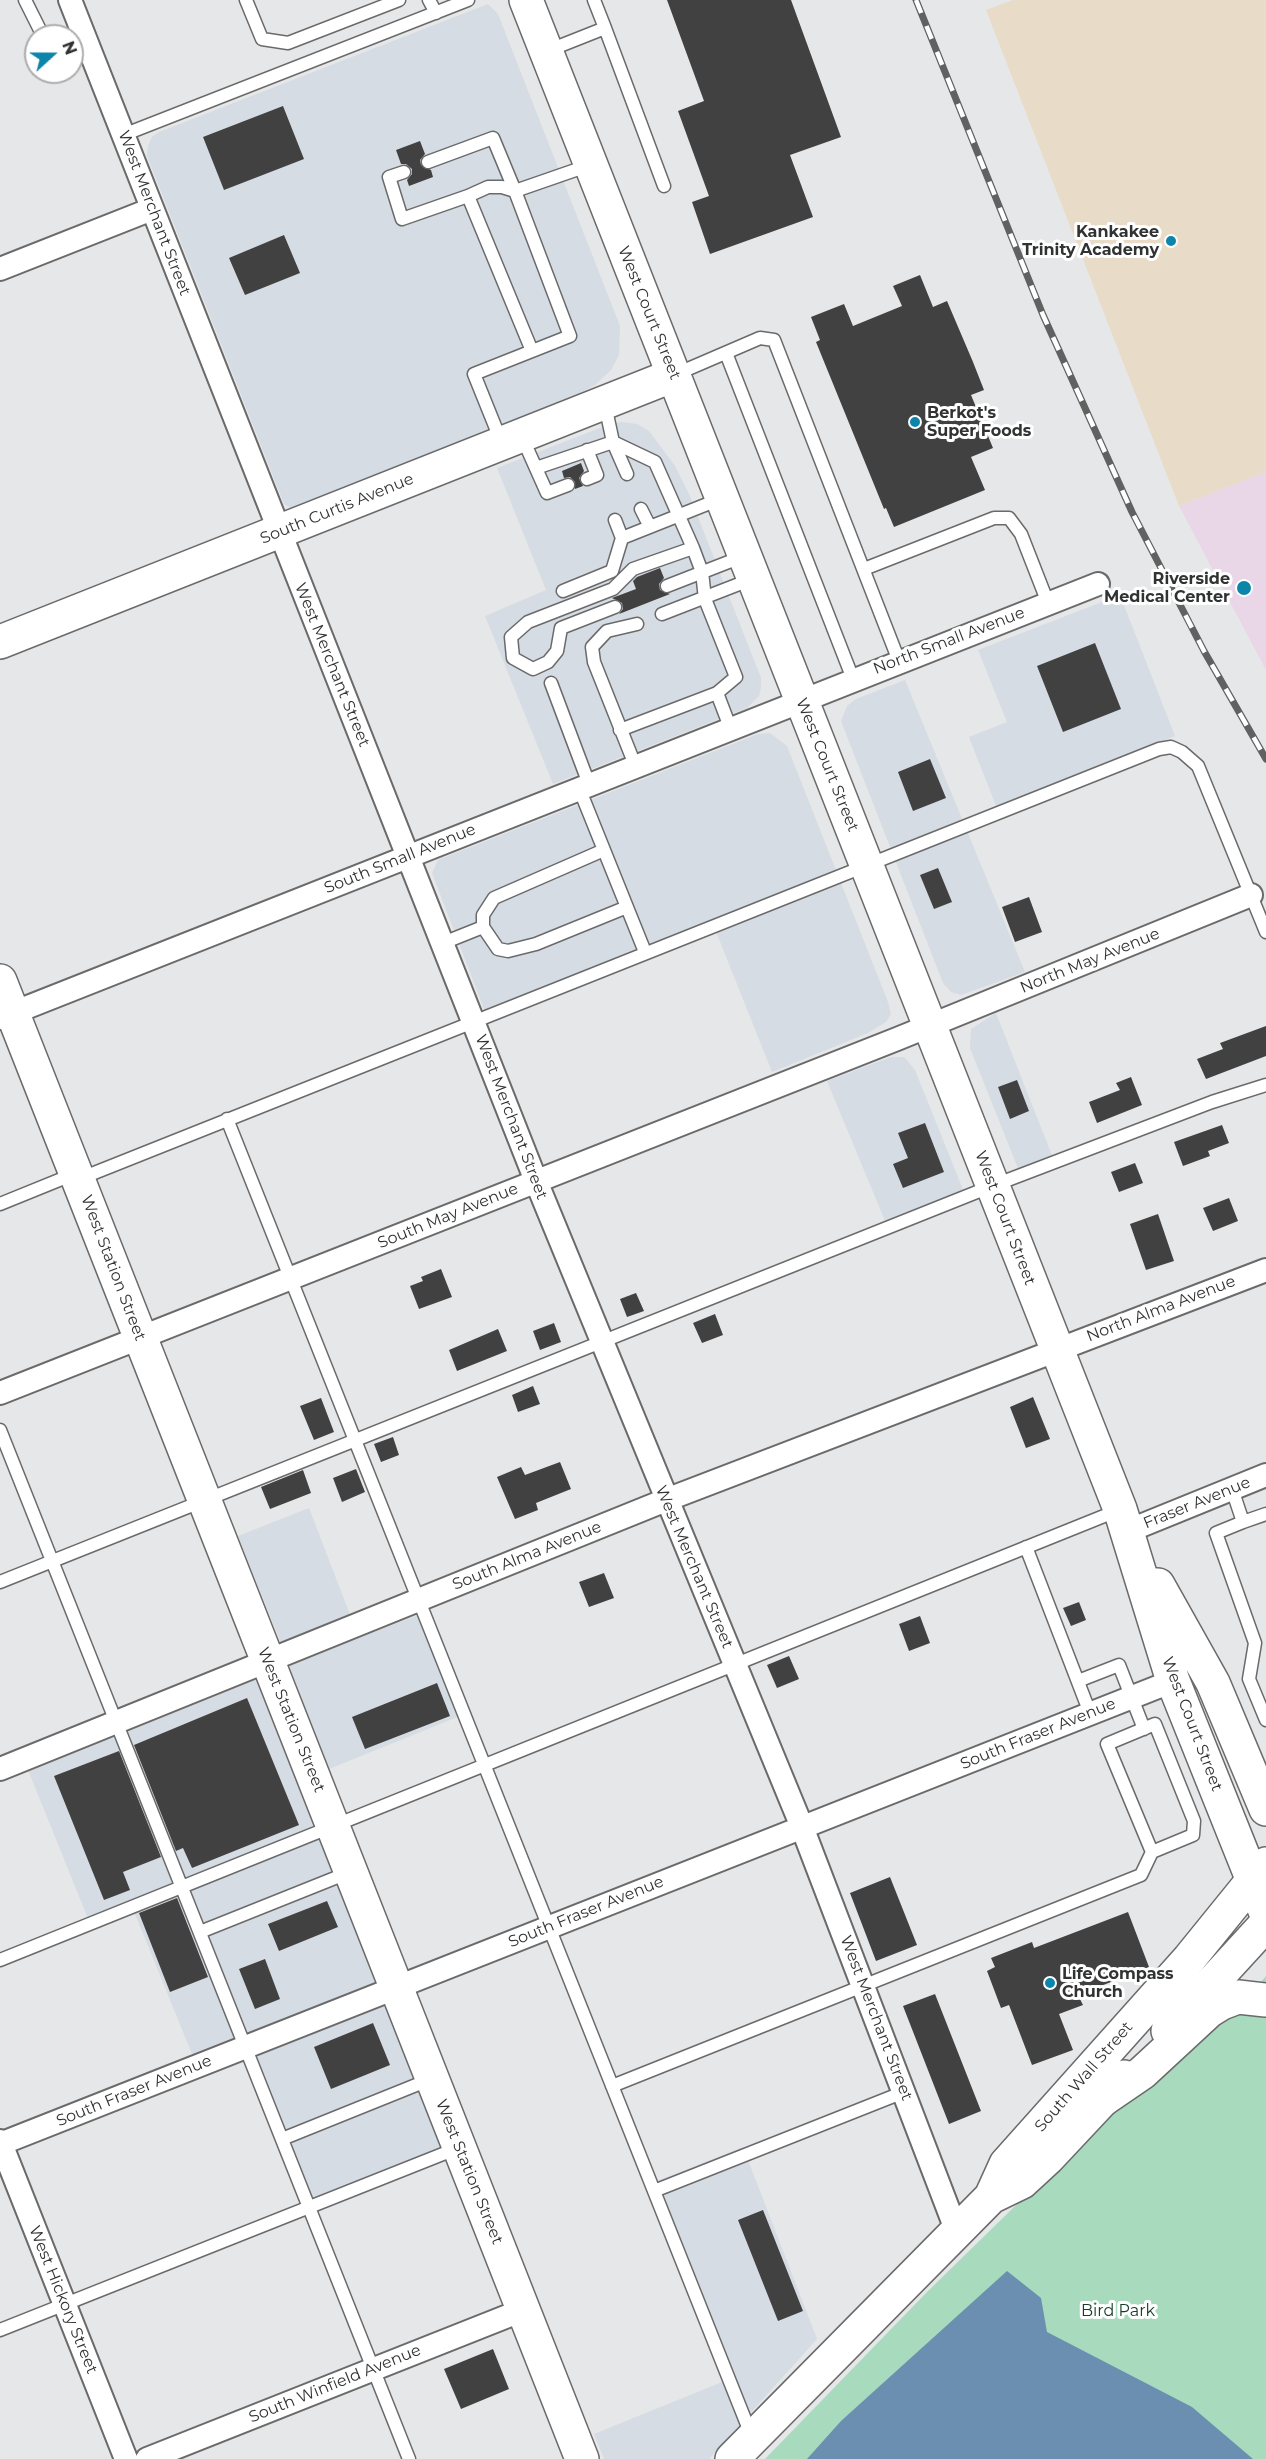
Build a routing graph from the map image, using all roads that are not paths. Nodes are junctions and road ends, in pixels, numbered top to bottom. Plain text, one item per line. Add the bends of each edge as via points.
1 (25, 0) edge
2 (70, 0) edge
3 (246, 0) edge
4 (399, 0) edge
5 (429, 0) edge
6 (468, 0) edge
7 (526, 0) edge
8 (594, 0) edge
9 (436, 13) junction
10 (37, 24) edge
11 (75, 24) edge
12 (605, 28) junction
13 (546, 52) junction
14 (84, 55) edge
15 (123, 135) junction
16 (428, 162) dead end
17 (591, 165) junction
18 (404, 172) dead end
19 (664, 186) dead end
20 (515, 191) junction
21 (468, 196) junction
22 (152, 209) junction
23 (0, 269) edge
24 (532, 351) junction
25 (726, 353) junction
26 (674, 375) junction
27 (604, 403) junction
28 (512, 440) junction
29 (613, 442) junction
30 (587, 450) junction
31 (536, 468) junction
32 (627, 474) dead end
33 (595, 479) dead end
34 (568, 485) dead end
35 (722, 498) junction
36 (641, 509) dead end
37 (679, 515) junction
38 (615, 520) dead end
39 (650, 527) junction
40 (279, 532) junction
41 (622, 538) junction
42 (693, 548) junction
43 (749, 567) junction
44 (864, 569) junction
45 (702, 572) junction
46 (1098, 584) dead end
47 (667, 586) dead end
48 (563, 591) dead end
49 (705, 599) junction
50 (1048, 603) junction
51 (615, 607) dead end
52 (662, 614) dead end
53 (637, 624) dead end
54 (0, 642) edge
55 (899, 661) junction
56 (853, 679) junction
57 (551, 683) dead end
58 (717, 693) junction
59 (801, 699) junction
60 (730, 727) junction
61 (621, 730) junction
62 (634, 765) junction
63 (584, 786) junction
64 (604, 850) junction
65 (409, 855) junction
66 (866, 863) junction
67 (1251, 896) junction
68 (627, 907) junction
69 (483, 927) junction
70 (1266, 932) edge
71 (443, 943) junction
72 (645, 952) junction
73 (0, 981) edge
74 (6, 1016) edge
75 (473, 1021) junction
76 (930, 1026) junction
77 (1266, 1085) edge
78 (227, 1119) junction
79 (77, 1177) junction
80 (536, 1181) junction
81 (992, 1186) junction
82 (0, 1204) edge
83 (1266, 1270) edge
84 (290, 1278) junction
85 (140, 1337) junction
86 (602, 1342) junction
87 (1056, 1348) junction
88 (0, 1393) edge
89 (0, 1430) edge
90 (355, 1441) junction
91 (1266, 1475) edge
92 (1232, 1489) junction
93 (666, 1500) junction
94 (205, 1501) junction
95 (1266, 1514) edge
96 (1124, 1520) junction
97 (1243, 1522) junction
98 (1026, 1547) junction
99 (52, 1561) junction
100 (0, 1582) edge
101 (419, 1601) junction
102 (1260, 1640) edge
103 (268, 1662) junction
104 (734, 1664) junction
105 (1078, 1681) junction
106 (1173, 1681) junction
107 (1131, 1697) junction
108 (1090, 1713) junction
109 (1266, 1720) edge
110 (116, 1722) junction
111 (1144, 1729) junction
112 (484, 1765) junction
113 (0, 1768) edge
114 (1266, 1809) edge
115 (333, 1826) junction
116 (802, 1827) junction
117 (1152, 1852) junction
118 (1260, 1871) edge
119 (351, 1872) junction
120 (181, 1885) junction
121 (1266, 1913) edge
122 (1266, 1924) edge
123 (549, 1927) junction
124 (200, 1932) junction
125 (0, 1960) edge
126 (863, 1986) junction
127 (397, 1987) junction
128 (1266, 2000) edge
129 (245, 2047) junction
130 (432, 2078) junction
131 (612, 2086) junction
132 (904, 2092) junction
133 (1104, 2098) junction
134 (282, 2139) junction
135 (0, 2143) edge
136 (460, 2148) junction
137 (654, 2191) junction
138 (991, 2197) junction
139 (309, 2207) junction
140 (957, 2232) junction
141 (65, 2304) junction
142 (524, 2310) junction
143 (0, 2330) edge
144 (373, 2369) junction
145 (742, 2449) edge
146 (126, 2459) edge
147 (147, 2459) edge
148 (409, 2459) edge
149 (582, 2459) edge

1 - 10 lane
2 - 11 street, West Merchant Street
3 - 4 lane via 262,39 288,43
5 - 9 lane
6 - 9 lane
7 - 13 main road, West Court Street
8 - 12 lane
9 - 15 lane
12 - 13 lane
12 - 19 lane
13 - 17 main road, West Court Street
14 - 15 street, West Merchant Street
15 - 22 street, West Merchant Street
16 - 20 lane via 493,138
17 - 20 lane
17 - 26 main road, West Court Street
18 - 21 lane via 389,177 402,219
20 - 21 lane via 488,187
20 - 24 lane via 570,336
21 - 24 lane
22 - 23 street
22 - 40 street, West Merchant Street
24 - 28 lane via 474,374
25 - 26 lane
25 - 44 lane via 760,338 774,340 778,346
25 - 56 lane
26 - 27 main road, South Curtis Avenue
26 - 35 main road, West Court Street
27 - 28 main road, South Curtis Avenue
27 - 29 lane
28 - 31 lane
28 - 40 main road, South Curtis Avenue
29 - 30 lane
29 - 32 lane
29 - 37 lane via 654,462
30 - 31 lane
30 - 33 lane
31 - 34 lane via 547,493
35 - 37 lane
35 - 43 main road, West Court Street
36 - 39 lane
37 - 39 lane
37 - 42 lane
38 - 41 lane
39 - 41 lane
40 - 54 main road, South Curtis Avenue
40 - 65 street, West Merchant Street
41 - 48 lane via 612,571
42 - 45 lane
42 - 51 lane via 633,569 613,590 528,622 511,637 513,658 533,669 548,662 557,651 561,628
43 - 45 lane
43 - 49 lane
43 - 59 main road, West Court Street
44 - 50 lane via 994,518 1009,518 1021,534
44 - 55 lane
45 - 47 lane
45 - 49 lane
46 - 50 street, North Small Avenue
49 - 52 lane
49 - 58 lane via 736,677
50 - 55 street, North Small Avenue
53 - 61 lane via 607,632 592,647 594,662
55 - 56 street, North Small Avenue
56 - 59 street, North Small Avenue
57 - 63 lane
58 - 60 lane
58 - 61 lane
59 - 60 street, South Small Avenue
59 - 66 main road, West Court Street
60 - 62 street, South Small Avenue
61 - 62 lane
62 - 63 street, South Small Avenue
63 - 64 lane
63 - 65 street, South Small Avenue
64 - 68 lane
64 - 69 lane via 494,898 483,915
65 - 71 street, West Merchant Street
65 - 74 street, South Small Avenue
66 - 67 lane via 1144,753 1171,747 1198,766
66 - 72 lane
66 - 76 main road, West Court Street
67 - 70 lane
67 - 76 street, North May Avenue
68 - 69 lane via 536,944 508,951 498,949
68 - 72 lane
69 - 71 lane
71 - 75 street, West Merchant Street
72 - 75 lane
73 - 74 main road, West Station Street
74 - 79 main road, West Station Street
75 - 78 lane
75 - 80 street, West Merchant Street
76 - 80 street, South May Avenue
76 - 81 main road, West Court Street
77 - 81 lane
78 - 79 lane
78 - 84 lane
79 - 82 lane
79 - 85 main road, West Station Street
80 - 84 street, South May Avenue
80 - 86 street, West Merchant Street
81 - 86 lane
81 - 87 main road, West Court Street
83 - 87 street, North Alma Avenue
84 - 85 street, South May Avenue
84 - 90 lane
85 - 88 street, South May Avenue
85 - 94 main road, West Station Street
86 - 90 lane
86 - 93 street, West Merchant Street
87 - 93 street, South Alma Avenue
87 - 96 main road, West Court Street
89 - 99 lane
90 - 94 lane
90 - 101 lane
91 - 92 street, Fraser Avenue
92 - 96 street, Fraser Avenue
92 - 97 lane
93 - 101 street, South Alma Avenue
93 - 104 street, West Merchant Street
94 - 99 lane
94 - 103 main road, West Station Street
95 - 97 lane
96 - 98 lane
96 - 106 main road, West Court Street
96 - 114 main road, West Court Street via 1213,1683
97 - 102 lane via 1216,1533
98 - 104 lane
98 - 105 lane
99 - 100 lane
99 - 110 lane
101 - 103 street, South Alma Avenue
101 - 112 lane
102 - 109 lane via 1249,1679
103 - 110 street, South Alma Avenue
103 - 115 main road, West Station Street
104 - 112 lane
104 - 116 street, West Merchant Street
105 - 107 lane via 1119,1665
105 - 108 lane
106 - 107 street, South Fraser Avenue
106 - 118 main road, West Court Street
107 - 108 street, South Fraser Avenue
107 - 111 lane
108 - 116 street, South Fraser Avenue
110 - 113 street, South Alma Avenue
110 - 120 lane
111 - 117 lane via 1107,1744
111 - 117 lane via 1155,1724 1194,1821 1193,1834
112 - 115 lane
112 - 123 lane
115 - 119 main road, West Station Street
115 - 120 lane
116 - 123 street, South Fraser Avenue
116 - 126 street, West Merchant Street
117 - 126 lane via 1141,1875
118 - 121 main road, West Court Street
118 - 138 main road, South Wall Street via 1189,1959 1006,2164
119 - 124 lane
119 - 127 main road, West Station Street
120 - 124 lane
120 - 125 lane
122 - 133 main road, South Wall Street
123 - 127 street, South Fraser Avenue
123 - 131 lane
124 - 129 lane
126 - 131 lane
126 - 132 street, West Merchant Street
127 - 129 street, South Fraser Avenue
127 - 130 main road, West Station Street
128 - 133 main road via 1238,1998 1222,2003 1142,2073
129 - 134 lane
129 - 135 street, South Fraser Avenue
130 - 134 lane
130 - 136 main road, West Station Street
131 - 137 lane
132 - 137 lane
132 - 140 street, West Merchant Street
133 - 138 main road, South Wall Street via 1022,2182
134 - 139 lane
135 - 141 street, West Hickory Street
136 - 139 lane
136 - 142 main road, West Station Street
137 - 145 lane
138 - 140 main road, South Wall Street
139 - 141 lane
139 - 144 lane
140 - 145 main road, South Wall Street
141 - 143 lane
141 - 146 street, West Hickory Street
142 - 144 street, South Winfield Avenue
142 - 149 main road, West Station Street
144 - 147 street, South Winfield Avenue
144 - 148 lane

